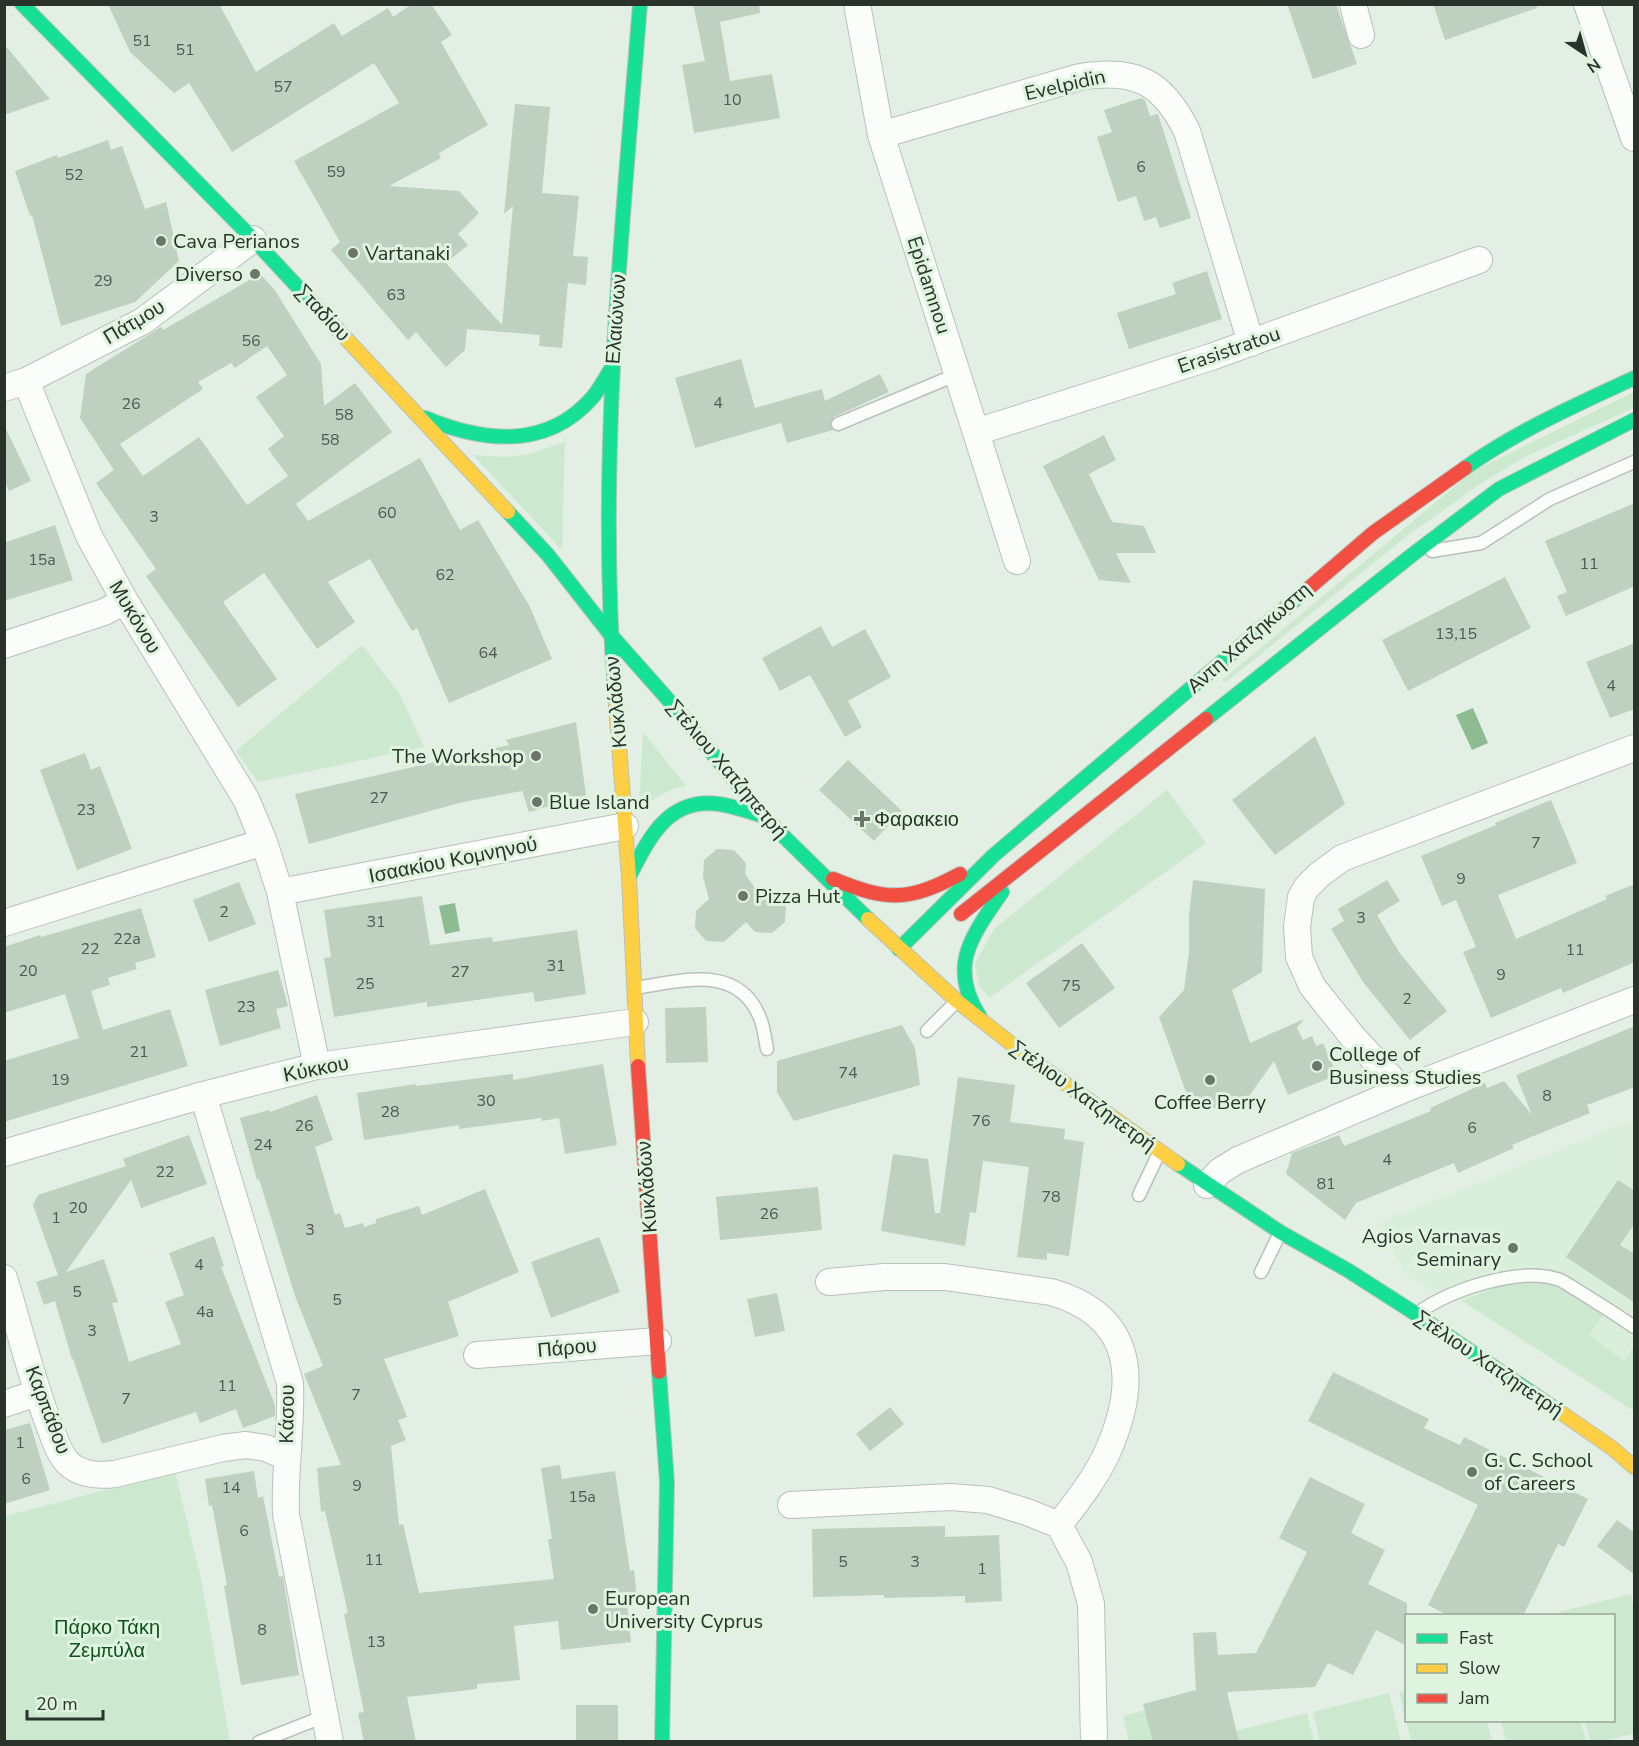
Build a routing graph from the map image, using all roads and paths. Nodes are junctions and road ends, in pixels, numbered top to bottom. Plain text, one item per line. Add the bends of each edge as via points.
1 (22, 4) edge
2 (640, 4) edge
3 (857, 4) edge
4 (1353, 4) edge
5 (1587, 4) edge
6 (1361, 35) dead end
7 (881, 135) junction
8 (1635, 138) edge
9 (254, 239) junction
10 (1479, 260) dead end
11 (1251, 343) junction
12 (612, 367) junction
13 (958, 374) junction
14 (1632, 378) edge
15 (15, 384) edge
16 (421, 417) junction
17 (1635, 420) edge
18 (837, 424) dead end
19 (976, 432) junction
20 (1635, 462) edge
21 (1412, 555) junction
22 (1017, 561) dead end
23 (125, 601) junction
24 (610, 634) junction
25 (4, 645) edge
26 (1635, 748) edge
27 (764, 816) junction
28 (625, 826) junction
29 (264, 842) junction
30 (994, 855) junction
31 (1020, 865) junction
32 (818, 872) junction
33 (629, 877) junction
34 (280, 892) junction
35 (952, 922) dead end
36 (4, 923) edge
37 (899, 949) junction
38 (633, 989) junction
39 (1635, 1000) edge
40 (957, 1001) junction
41 (635, 1022) junction
42 (988, 1026) junction
43 (927, 1031) dead end
44 (767, 1050) dead end
45 (317, 1066) junction
46 (1402, 1090) junction
47 (203, 1095) junction
48 (1160, 1152) junction
49 (4, 1153) edge
50 (1206, 1185) junction
51 (1139, 1195) dead end
52 (1281, 1232) junction
53 (1261, 1272) dead end
54 (4, 1278) edge
55 (829, 1282) dead end
56 (1416, 1314) junction
57 (1635, 1327) edge
58 (658, 1341) junction
59 (477, 1355) dead end
60 (38, 1393) junction
61 (4, 1404) edge
62 (286, 1457) junction
63 (1635, 1467) edge
64 (791, 1505) dead end
65 (1059, 1526) junction
66 (325, 1716) junction
67 (259, 1742) edge
68 (330, 1742) edge
69 (662, 1742) edge
70 (1094, 1742) edge

1 - 9 main road, Σταδίου
2 - 12 main road, Ελαιώνων
3 - 7 street, Epidamnou
4 - 6 street
5 - 8 street
7 - 11 street, Evelpidin via 1106,72 1133,76 1156,88 1175,107 1187,131
7 - 13 street, Epidamnou
9 - 15 street, Πάτμου via 143,321
9 - 16 main road, Σταδίου
10 - 11 street, Erasistratou
11 - 19 street, Erasistratou
12 - 16 main road via 585,404 541,433 484,437
12 - 24 main road, Ελαιώνων via 607,536
13 - 18 lane
13 - 19 street, Epidamnou
14 - 30 main road, Αντη Χατζηκωστη via 1487,452 1373,533
15 - 23 street, Μυκόνου
16 - 24 main road, Σταδίου via 548,555
17 - 21 main road, Αντη Χατζηκωστη via 1499,489
19 - 22 street, Epidamnou
20 - 21 lane via 1550,499 1481,543
21 - 31 main road, Αντη Χατζηκωστη
23 - 25 street via 104,612
23 - 29 street, Μυκόνου via 246,799
24 - 27 main road, Στέλιου Χατζηπετρή
24 - 28 main road, Κυκλάδων
26 - 46 street via 1342,858 1307,887 1301,897 1297,927 1299,957 1312,986
27 - 32 main road, Στέλιου Χατζηπετρή
27 - 33 main road via 701,803 675,812 656,828
28 - 33 main road, Κυκλάδων
28 - 34 street, Ισαακίου Κομνηνού
29 - 34 street
29 - 36 street
30 - 32 main road via 940,886 900,898 855,888
30 - 37 main road, Αντη Χατζηκωστη
31 - 35 main road, Αντη Χατζηκωστη
31 - 42 main road via 986,914 964,960 965,988
32 - 37 main road, Στέλιου Χατζηπετρή
33 - 38 main road, Κυκλάδων
34 - 45 street
37 - 40 main road, Στέλιου Χατζηπετρή via 915,955
38 - 41 main road, Κυκλάδων
38 - 44 lane via 690,980 725,982 752,1003 761,1019
39 - 46 street
40 - 42 main road, Στέλιου Χατζηπετρή
40 - 43 lane
41 - 45 street, Κύκκου
41 - 58 main road, Κυκλάδων
42 - 48 main road, Στέλιου Χατζηπετρή via 1032,1054
45 - 47 street, Κύκκου
46 - 50 street via 1238,1160
47 - 49 street, Κύκκου
47 - 62 street, Κάσου via 291,1383
48 - 50 main road, Στέλιου Χατζηπετρή
48 - 51 lane
50 - 52 main road, Στέλιου Χατζηπετρή
52 - 53 lane
52 - 56 main road, Στέλιου Χατζηπετρή
54 - 60 street, Καρπάθου
55 - 65 street via 945,1277 1051,1292 1085,1305 1106,1322 1123,1355 1122,1411 1107,1454
56 - 57 lane via 1468,1288 1538,1276 1558,1279
56 - 63 main road, Στέλιου Χατζηπετρή
58 - 59 street, Πάρου
58 - 69 main road, Κυκλάδων via 667,1482
60 - 61 street
60 - 62 street, Καρπάθου via 58,1448 77,1470 102,1476 246,1445
62 - 66 street, Κάσου via 286,1514
64 - 65 street via 951,1497 988,1500
65 - 70 street via 1079,1562 1091,1604
66 - 67 lane
66 - 68 street, Κάσου

